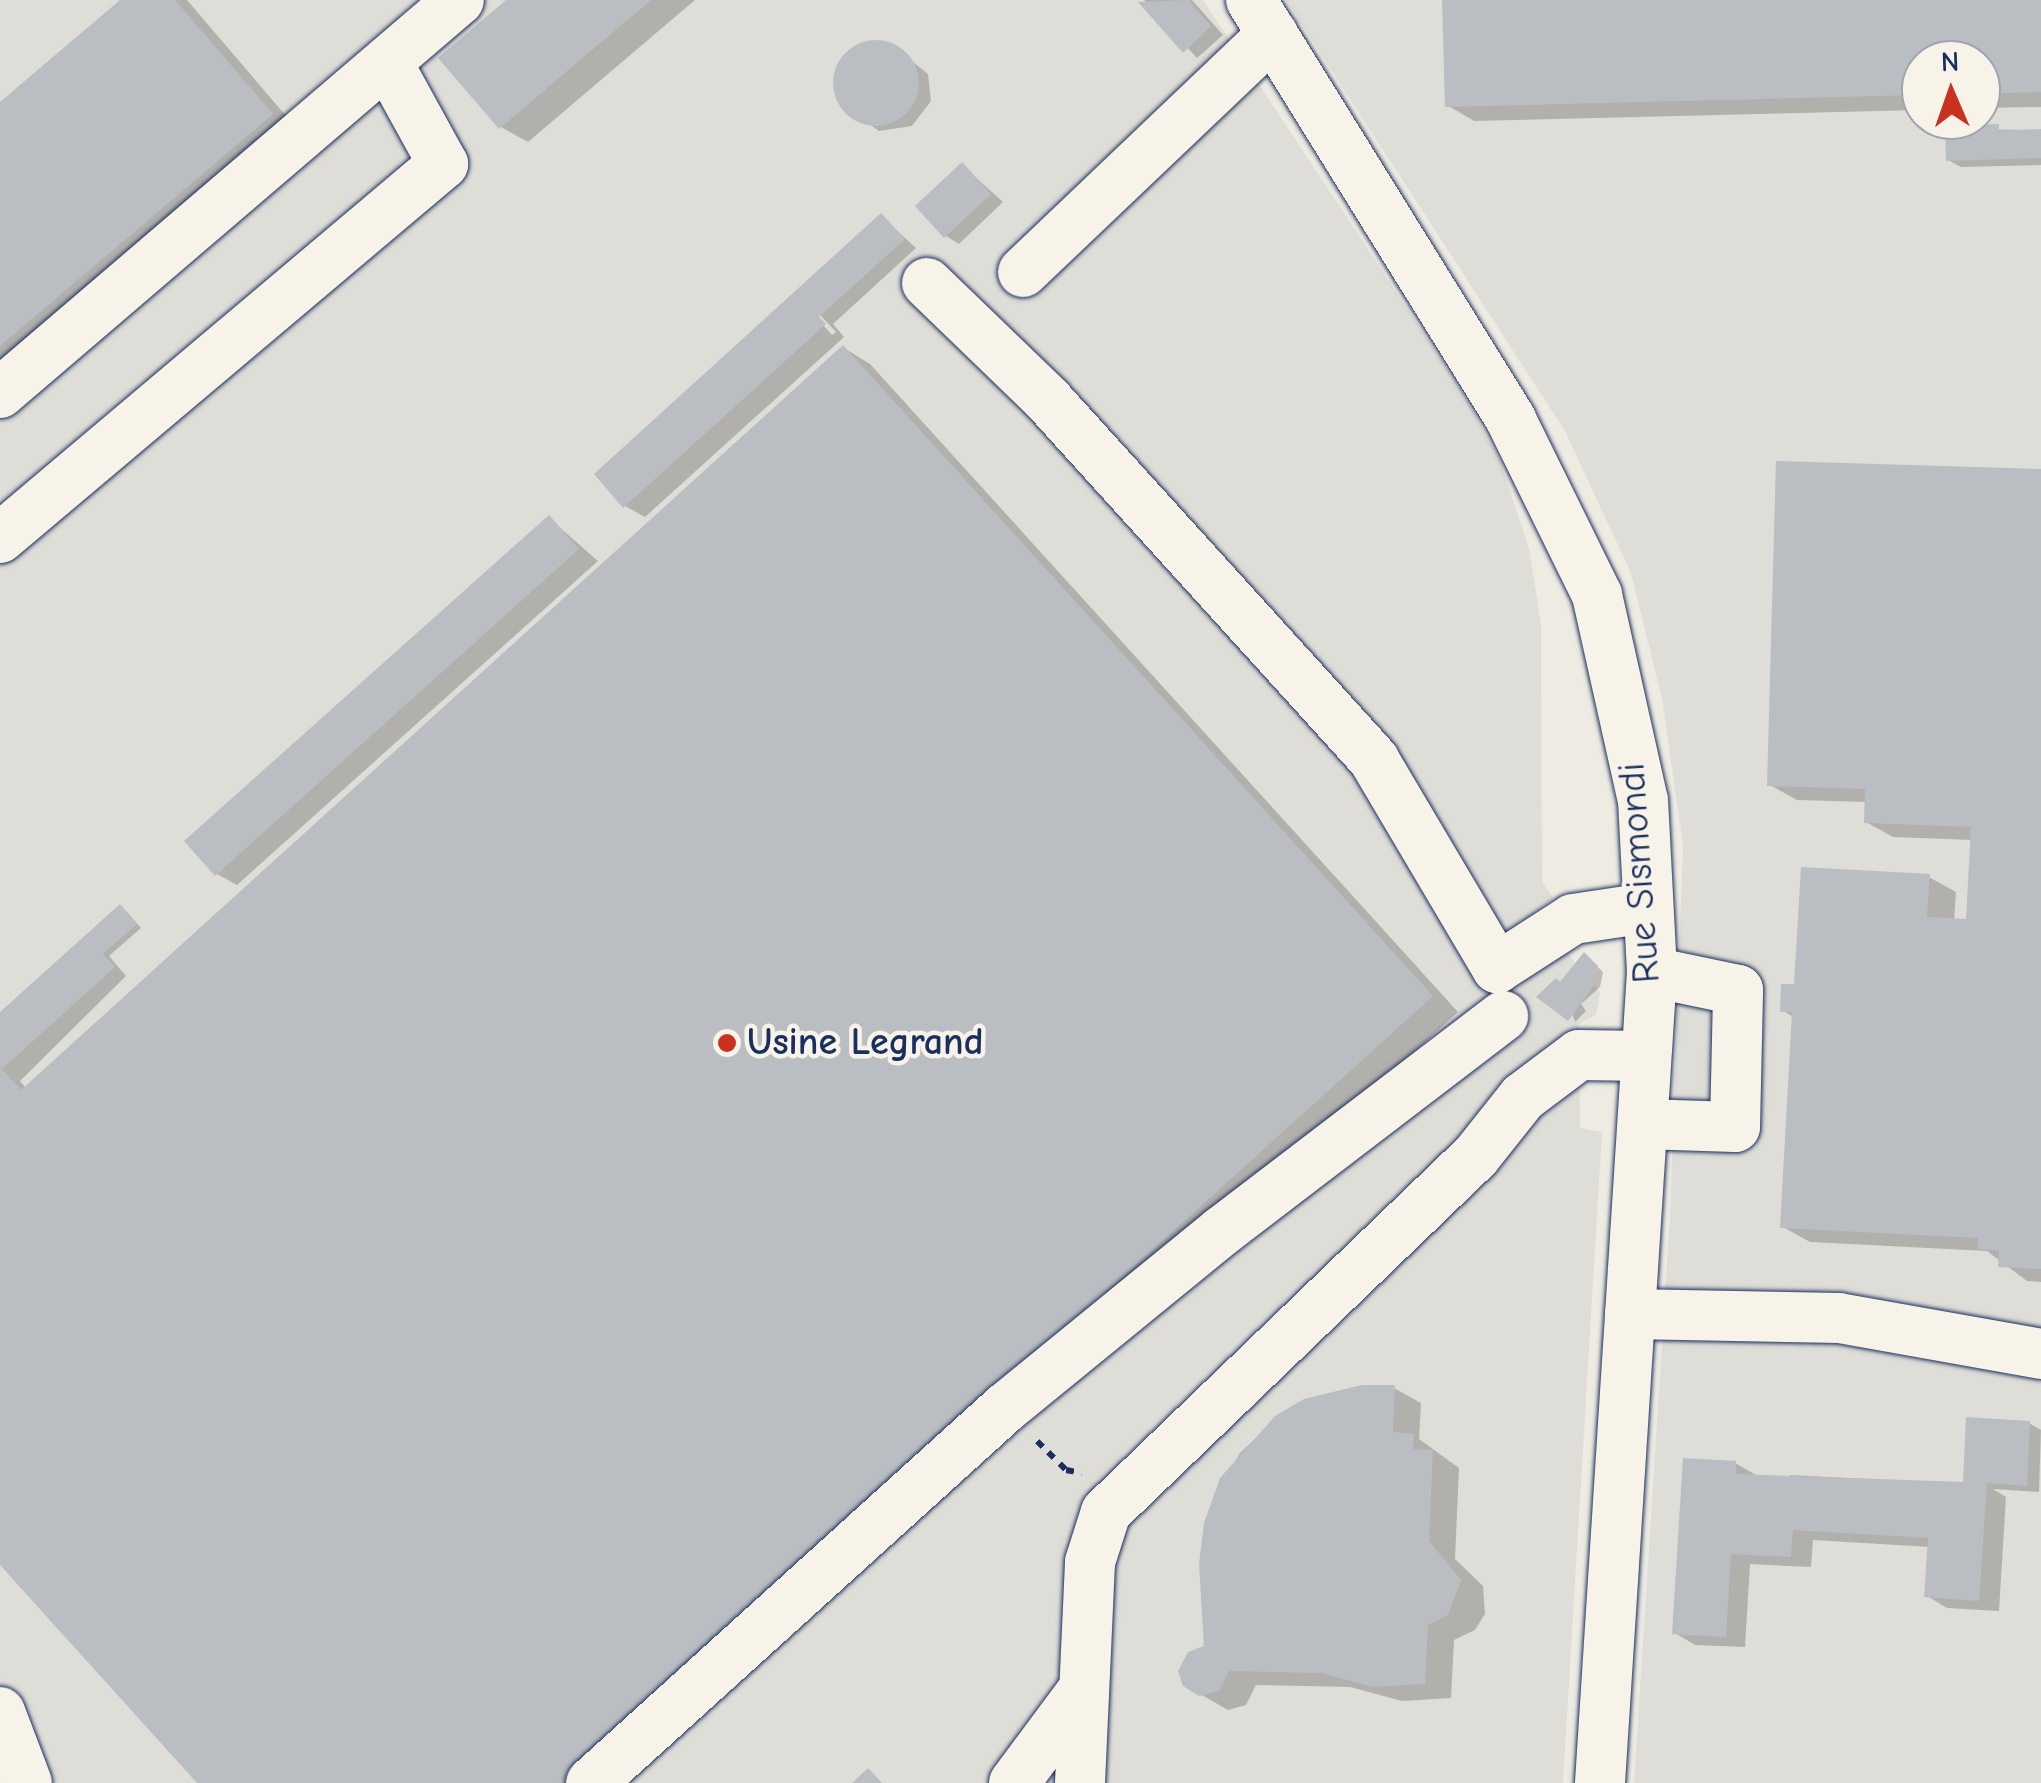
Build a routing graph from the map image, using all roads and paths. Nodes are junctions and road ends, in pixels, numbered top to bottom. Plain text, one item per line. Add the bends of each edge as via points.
1 (459, 0) edge
2 (1260, 13) edge
3 (387, 62) junction
4 (1023, 272) dead end
5 (927, 282) dead end
6 (0, 393) edge
7 (0, 538) edge
8 (1647, 908) junction
9 (1652, 972) junction
10 (1500, 992) junction
11 (1646, 1056) junction
12 (1524, 1097) junction
13 (1643, 1124) junction
14 (1630, 1314) junction
15 (2041, 1354) edge
16 (1083, 1690) junction
17 (0, 1712) edge
18 (27, 1783) edge
19 (591, 1783) edge
20 (1014, 1783) edge
21 (1080, 1783) edge
22 (1600, 1783) edge

1 - 3 street
2 - 4 street via 1204,98
2 - 8 street, Rue Sismondi via 1511,420 1597,595 1642,800
3 - 6 street
3 - 7 street via 443,164
5 - 10 street via 1048,400 1374,760
8 - 9 street, Rue Sismondi
8 - 10 street via 1573,919
9 - 11 street, Rue Sismondi
9 - 13 street via 1738,990 1735,1127
10 - 12 street
10 - 19 street via 1006,1408
11 - 12 street via 1580,1055
11 - 13 street, Rue Sismondi
12 - 16 street via 1476,1156 1106,1512 1090,1562
13 - 14 street, Rue Sismondi
14 - 15 street via 1840,1318
14 - 22 street, Rue Sismondi
16 - 20 street
16 - 21 street
17 - 18 street

